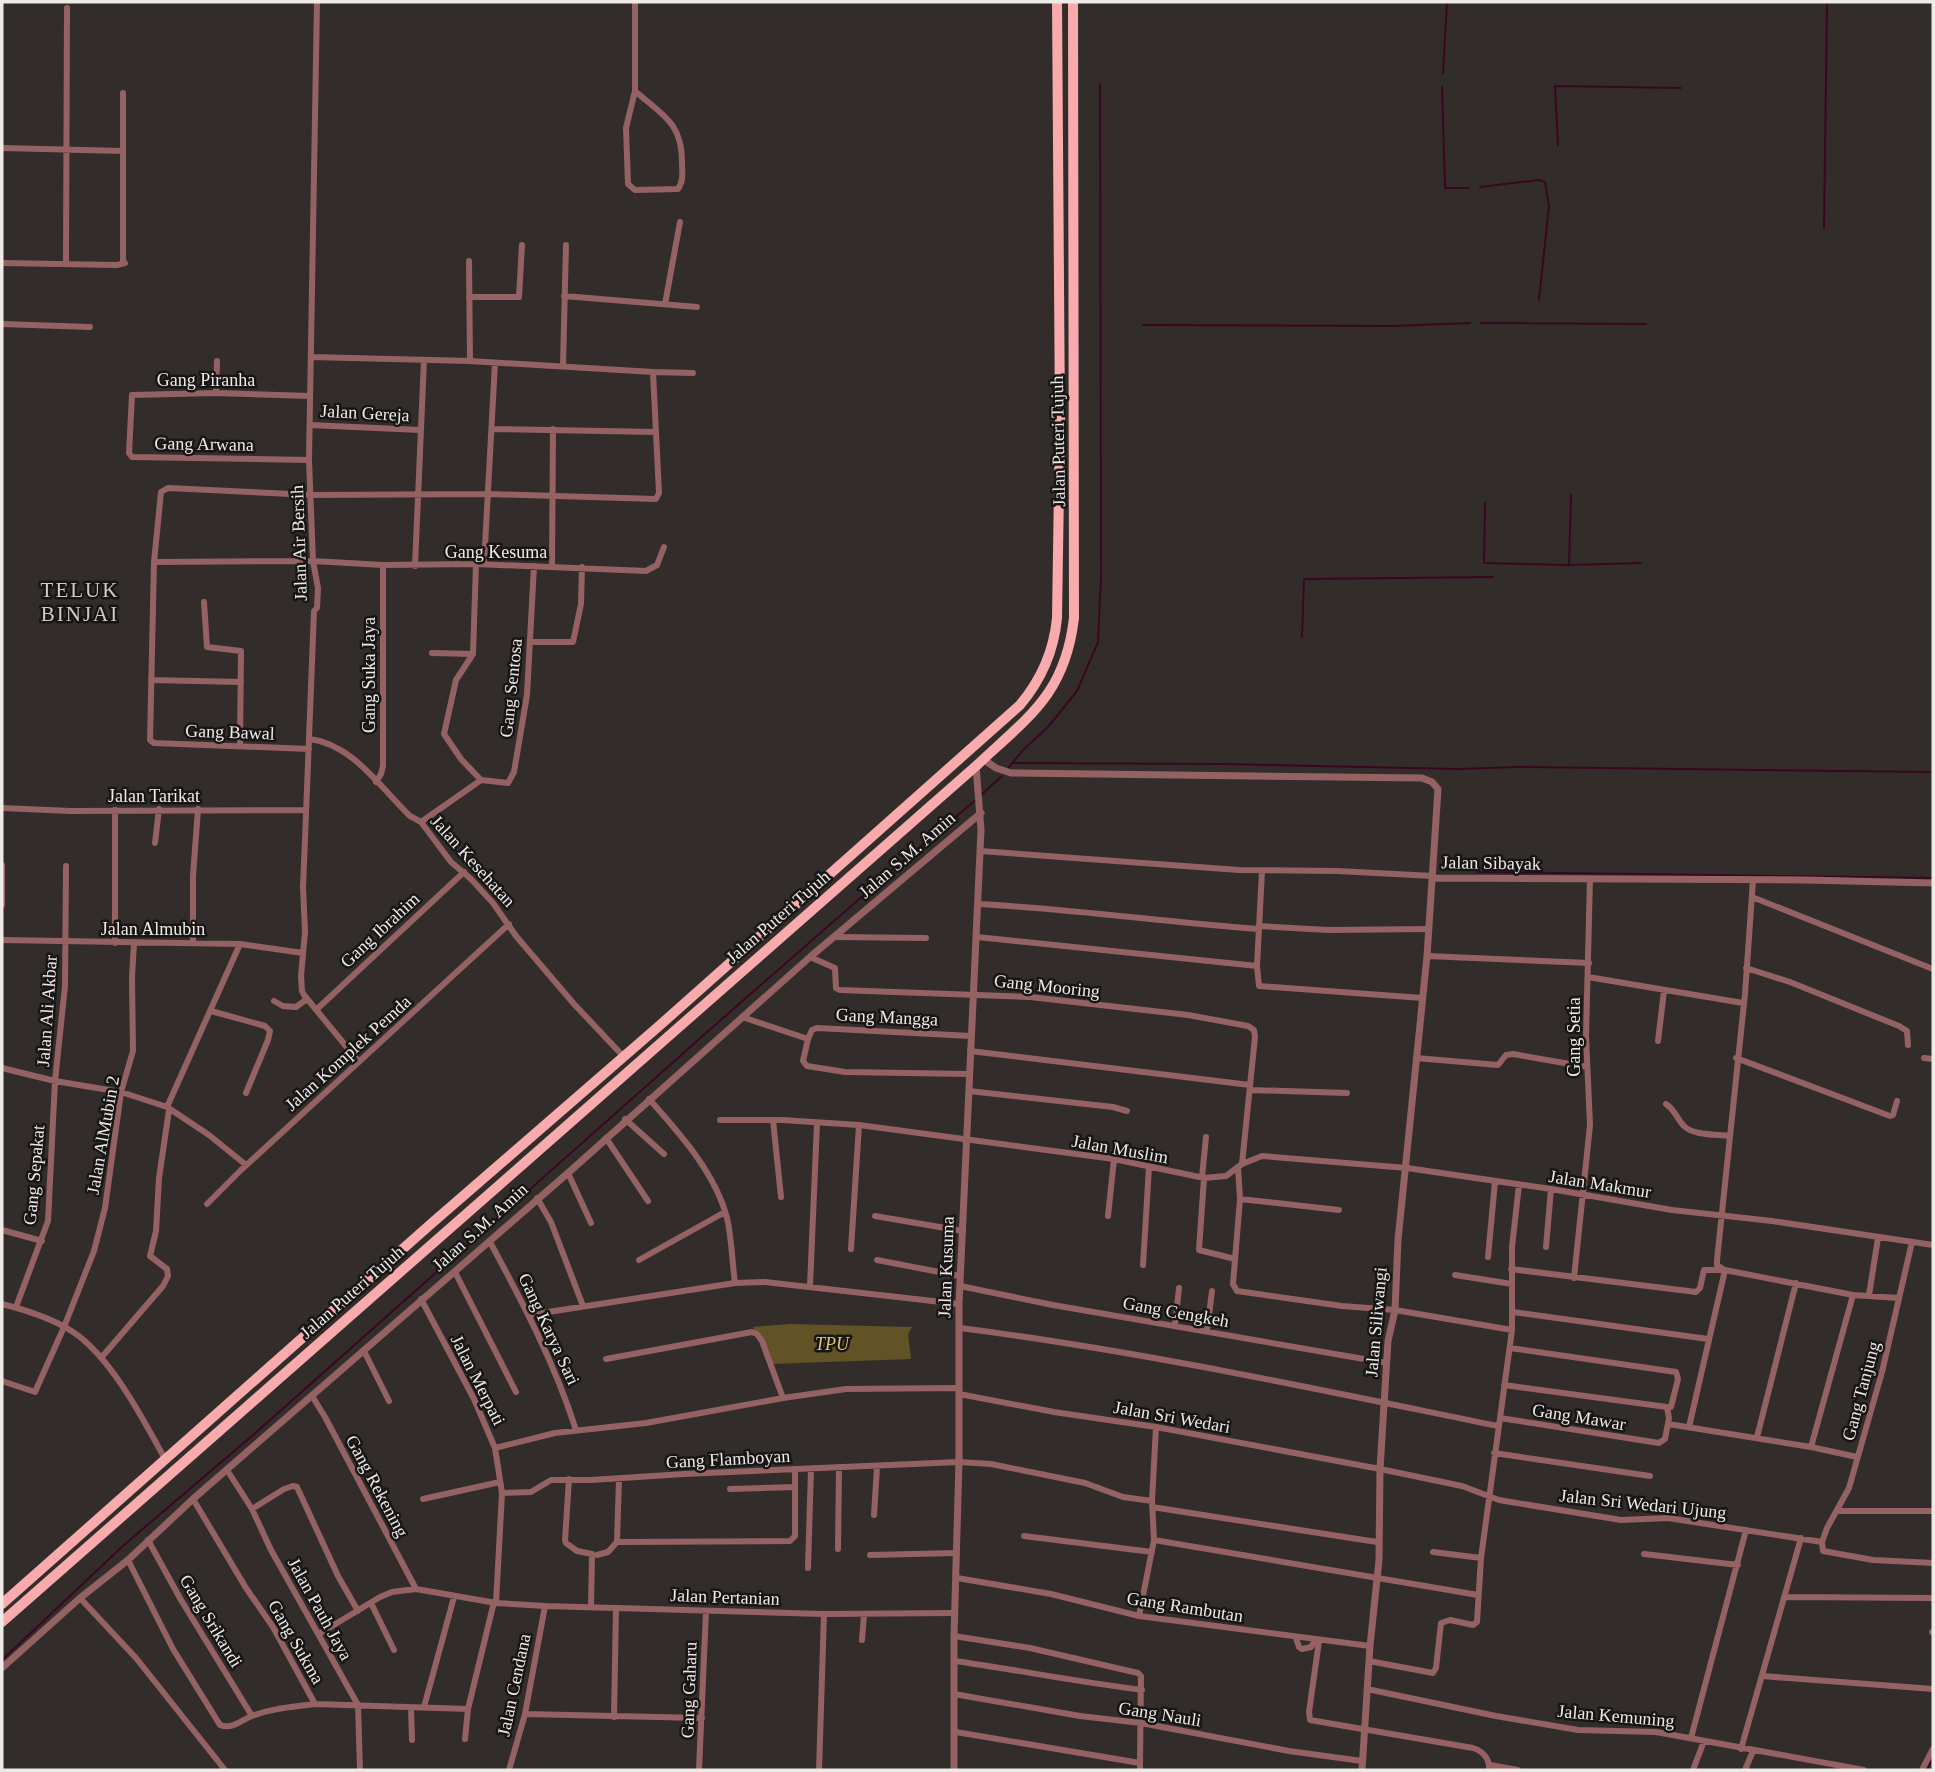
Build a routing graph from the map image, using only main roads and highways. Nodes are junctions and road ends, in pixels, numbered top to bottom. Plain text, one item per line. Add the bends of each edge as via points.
1 (1057, 2) edge
2 (1073, 2) edge
3 (1060, 423) junction
4 (1073, 423) junction
5 (408, 1245) junction
6 (416, 1256) junction
7 (2, 1604) edge
8 (2, 1622) edge

1 - 3 highway, Jalan Puteri Tujuh
2 - 4 highway, Jalan Puteri Tujuh
3 - 4 highway
3 - 5 highway, Jalan Puteri Tujuh via 1057,618 1049,653 1029,695
4 - 6 highway, Jalan Puteri Tujuh via 1074,604 1069,645 1048,695 1028,720
5 - 6 highway
5 - 7 highway, Jalan Puteri Tujuh
6 - 8 highway, Jalan Puteri Tujuh

